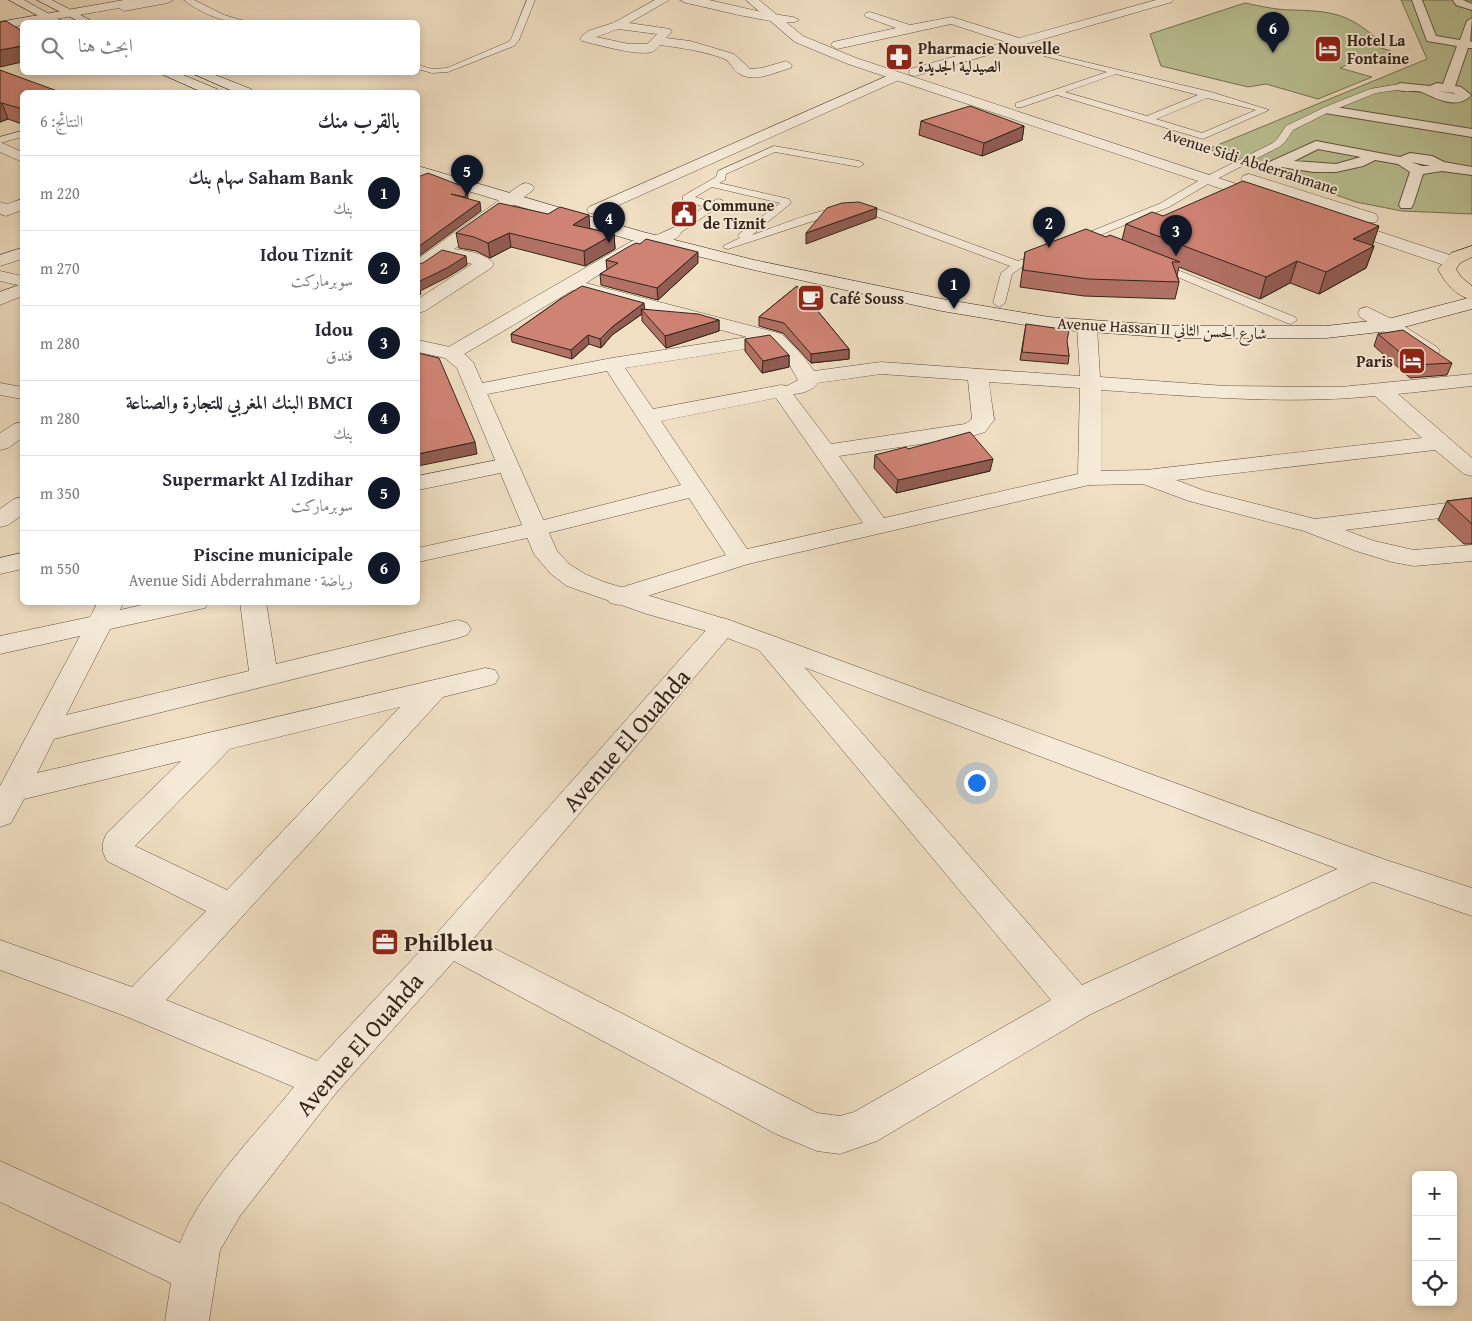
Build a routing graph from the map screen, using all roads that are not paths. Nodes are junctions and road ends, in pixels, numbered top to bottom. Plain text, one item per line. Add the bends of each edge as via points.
1 (16, 0) edge
2 (43, 0) edge
3 (142, 0) edge
4 (167, 0) edge
5 (188, 0) edge
6 (531, 0) edge
7 (663, 0) edge
8 (686, 0) edge
9 (752, 0) edge
10 (770, 0) edge
11 (1168, 0) edge
12 (1417, 0) edge
13 (1458, 0) edge
14 (1472, 7) edge
15 (73, 14) junction
16 (870, 15) dead end
17 (974, 15) dead end
18 (775, 19) junction
19 (49, 20) edge
20 (54, 20) edge
21 (84, 20) edge
22 (235, 20) edge
23 (793, 20) junction
24 (952, 20) junction
25 (1472, 22) edge
26 (20, 24) edge
27 (617, 25) junction
28 (0, 26) edge
29 (20, 26) edge
30 (909, 29) junction
31 (0, 30) edge
32 (658, 41) junction
33 (1018, 42) junction
34 (1468, 44) edge
35 (837, 45) junction
36 (1047, 54) dead end
37 (1458, 61) junction
38 (1472, 63) edge
39 (786, 64) dead end
40 (420, 68) edge
41 (1117, 71) junction
42 (915, 72) junction
43 (170, 75) edge
44 (204, 75) edge
45 (894, 77) junction
46 (1400, 87) joint
47 (207, 90) edge
48 (241, 90) edge
49 (1057, 92) junction
50 (1447, 92) junction
51 (1208, 94) junction
52 (1469, 95) edge
53 (1019, 105) junction
54 (1329, 110) junction
55 (1001, 112) junction
56 (1149, 119) junction
57 (1434, 127) junction
58 (1472, 133) edge
59 (20, 135) edge
60 (0, 140) edge
61 (0, 146) edge
62 (420, 155) edge
63 (1370, 155) junction
64 (20, 158) edge
65 (20, 160) edge
66 (1421, 163) junction
67 (859, 164) dead end
68 (0, 166) edge
69 (1225, 171) junction
70 (1472, 171) edge
71 (421, 175) edge
72 (1209, 179) junction
73 (710, 184) junction
74 (738, 190) junction
75 (520, 193) junction
76 (20, 205) edge
77 (1406, 205) dead end
78 (713, 206) junction
79 (2, 210) edge
80 (595, 210) junction
81 (1380, 221) dead end
82 (673, 233) junction
83 (655, 234) junction
84 (1088, 237) junction
85 (637, 240) junction
86 (1105, 244) edge
87 (728, 246) junction
88 (1472, 250) edge
89 (442, 251) junction
90 (1452, 253) junction
91 (20, 254) edge
92 (1141, 258) edge
93 (0, 261) edge
94 (1018, 265) junction
95 (420, 266) edge
96 (0, 276) edge
97 (20, 281) edge
98 (570, 284) junction
99 (20, 290) edge
100 (1466, 290) edge
101 (0, 299) edge
102 (999, 303) junction
103 (1472, 303) edge
104 (420, 306) edge
105 (1367, 313) junction
106 (1292, 320) junction
107 (1389, 325) junction
108 (1087, 327) junction
109 (774, 338) junction
110 (420, 346) edge
111 (452, 353) junction
112 (612, 364) junction
113 (978, 375) junction
114 (809, 378) junction
115 (1472, 380) edge
116 (1090, 383) junction
117 (0, 388) edge
118 (1380, 389) junction
119 (477, 390) junction
120 (781, 391) junction
121 (20, 393) edge
122 (647, 417) junction
123 (20, 430) edge
124 (0, 443) edge
125 (1440, 443) junction
126 (825, 452) junction
127 (508, 465) junction
128 (1472, 468) edge
129 (1146, 477) junction
130 (1089, 478) junction
131 (420, 483) edge
132 (695, 489) junction
133 (20, 505) edge
134 (1472, 507) edge
135 (0, 520) edge
136 (877, 525) junction
137 (1313, 526) junction
138 (536, 529) junction
139 (1472, 553) edge
140 (420, 555) edge
141 (741, 558) junction
142 (20, 561) edge
143 (0, 566) edge
144 (620, 597) junction
145 (171, 605) edge
146 (253, 605) edge
147 (106, 613) edge
148 (723, 628) junction
149 (458, 629) dead end
150 (769, 644) junction
151 (0, 645) edge
152 (264, 676) junction
153 (485, 677) dead end
154 (433, 690) junction
155 (45, 731) junction
156 (220, 741) junction
157 (7, 803) edge
158 (1371, 868) junction
159 (1472, 902) edge
160 (231, 908) junction
161 (450, 942) junction
162 (0, 955) edge
163 (1076, 1004) junction
164 (138, 1005) junction
165 (323, 1081) junction
166 (0, 1181) edge
167 (194, 1272) junction
168 (187, 1321) edge

1 - 19 street
2 - 15 street
3 - 15 street
4 - 15 street
5 - 22 lane
6 - 40 lane via 516,40 511,44 448,70
7 - 27 street
8 - 18 street via 717,4
9 - 18 street, Avenue Sidi Abderrahmane
10 - 23 street, Avenue Sidi Abderrahmane
11 - 33 street
12 - 34 street via 1431,39
13 - 14 street
15 - 20 street
15 - 21 street
16 - 30 street
17 - 24 street
18 - 23 street
18 - 45 street, Avenue Sidi Abderrahmane via 808,44
23 - 35 street, Avenue Sidi Abderrahmane
24 - 30 street
24 - 33 street
25 - 34 street
26 - 28 street
27 - 32 street via 666,32
27 - 32 street via 586,38 641,49 650,48
29 - 31 street
30 - 35 street
32 - 39 street via 690,45 730,57 748,73
33 - 42 street
34 - 37 street
35 - 42 street, Avenue Sidi Abderrahmane
36 - 41 lane
37 - 38 street
37 - 50 street
41 - 49 lane
41 - 51 lane
42 - 53 street, Avenue Sidi Abderrahmane
43 - 47 street
44 - 48 street
45 - 55 street, Avenue Sidi Abderrahmane
45 - 80 street
46 - 50 street
46 - 54 lane via 1381,89
49 - 53 lane
49 - 56 lane
50 - 52 street via 1457,98
50 - 57 street
51 - 56 lane
51 - 56 lane via 1265,110 1203,136
53 - 55 street
53 - 69 street, Avenue Sidi Abderrahmane
54 - 57 street
54 - 69 lane via 1289,128 1276,145
55 - 72 street, Avenue Sidi Abderrahmane
57 - 58 street
57 - 66 street
59 - 60 lane
61 - 64 street
62 - 75 street, Avenue Hassan II شارع الحسن الثاني
63 - 63 street via 1369,159 1344,167 1274,166 1316,145
63 - 66 street via 1402,161 1407,166
65 - 68 street
66 - 70 street via 1431,170 1440,166
66 - 77 street
67 - 73 lane via 774,149 721,173 721,178
69 - 72 lane
69 - 81 street, Avenue Sidi Abderrahmane
71 - 75 street, Avenue Hassan II شارع الحسن الثاني
72 - 84 lane via 1165,205
72 - 90 street, Avenue Sidi Abderrahmane
73 - 74 lane
73 - 78 lane via 687,198
74 - 78 lane
74 - 87 lane via 780,198 786,203
75 - 80 street, Avenue Hassan II شارع الحسن الثاني
75 - 85 street, Avenue Hassan II شارع الحسن الثاني
75 - 89 street
76 - 79 street
78 - 82 lane
80 - 83 street, Avenue Hassan II شارع الحسن الثاني
82 - 83 street, Avenue Hassan II شارع الحسن الثاني
82 - 87 street, Avenue Hassan II شارع الحسن الثاني
83 - 85 street, Avenue Hassan II شارع الحسن الثاني
83 - 108 street, Avenue Hassan II شارع الحسن الثاني via 862,289 998,315
84 - 86 lane
84 - 94 lane
85 - 98 street
87 - 94 lane via 840,209 858,208
87 - 102 street, Avenue Hassan II شارع الحسن الثاني
88 - 90 highway via 1459,255
89 - 95 street
89 - 104 street via 485,264
90 - 100 highway via 1448,269 1451,277
91 - 93 street
92 - 106 lane
94 - 102 lane via 1007,273
96 - 97 street
98 - 109 street
98 - 111 street
99 - 101 street
100 - 105 street, Avenue Hassan II شارع الحسن الثاني
102 - 106 street, Avenue Hassan II شارع الحسن الثاني via 1122,317
103 - 107 street, Avenue Hassan II شارع الحسن الثاني
105 - 106 street, Avenue Hassan II شارع الحسن الثاني
105 - 107 street
107 - 108 street, Avenue Hassan II شارع الحسن الثاني via 1282,333
107 - 115 street
108 - 116 street
109 - 112 street
109 - 114 street
110 - 111 street
111 - 119 street via 466,366
112 - 119 street
112 - 122 street
113 - 114 street via 881,368
113 - 116 street
113 - 126 street via 982,420 977,427
114 - 120 street via 803,387
115 - 118 street
116 - 118 street via 1225,392 1341,393
116 - 130 street
117 - 121 street
118 - 125 street
119 - 127 street
120 - 122 street
120 - 126 street
122 - 132 street
123 - 124 street
125 - 128 street
125 - 129 street
126 - 136 street
127 - 131 street
127 - 138 street
129 - 130 street
129 - 137 street via 1197,496
130 - 136 street
132 - 138 street
132 - 141 street
133 - 135 street
134 - 137 street
136 - 141 street
137 - 139 street via 1365,546 1414,558
138 - 140 street
138 - 144 street via 546,554 560,569 576,580
141 - 144 street
142 - 143 street
144 - 148 street
145 - 147 street
146 - 152 street
147 - 151 street
147 - 155 street
148 - 150 street
148 - 161 street, Avenue El Ouahda
149 - 152 street
150 - 158 street
150 - 163 street
152 - 155 street
153 - 154 street
154 - 156 street
154 - 160 street
155 - 157 street
156 - 157 street
156 - 160 street via 118,842 117,848 121,855
158 - 159 street
158 - 163 street
160 - 164 street
161 - 163 street via 790,1121 817,1132 840,1135 863,1128
161 - 165 street, Avenue El Ouahda
162 - 164 street
164 - 165 street
165 - 167 street, Avenue El Ouahda via 226,1202 201,1243
166 - 167 street
167 - 168 street, Avenue El Ouahda

